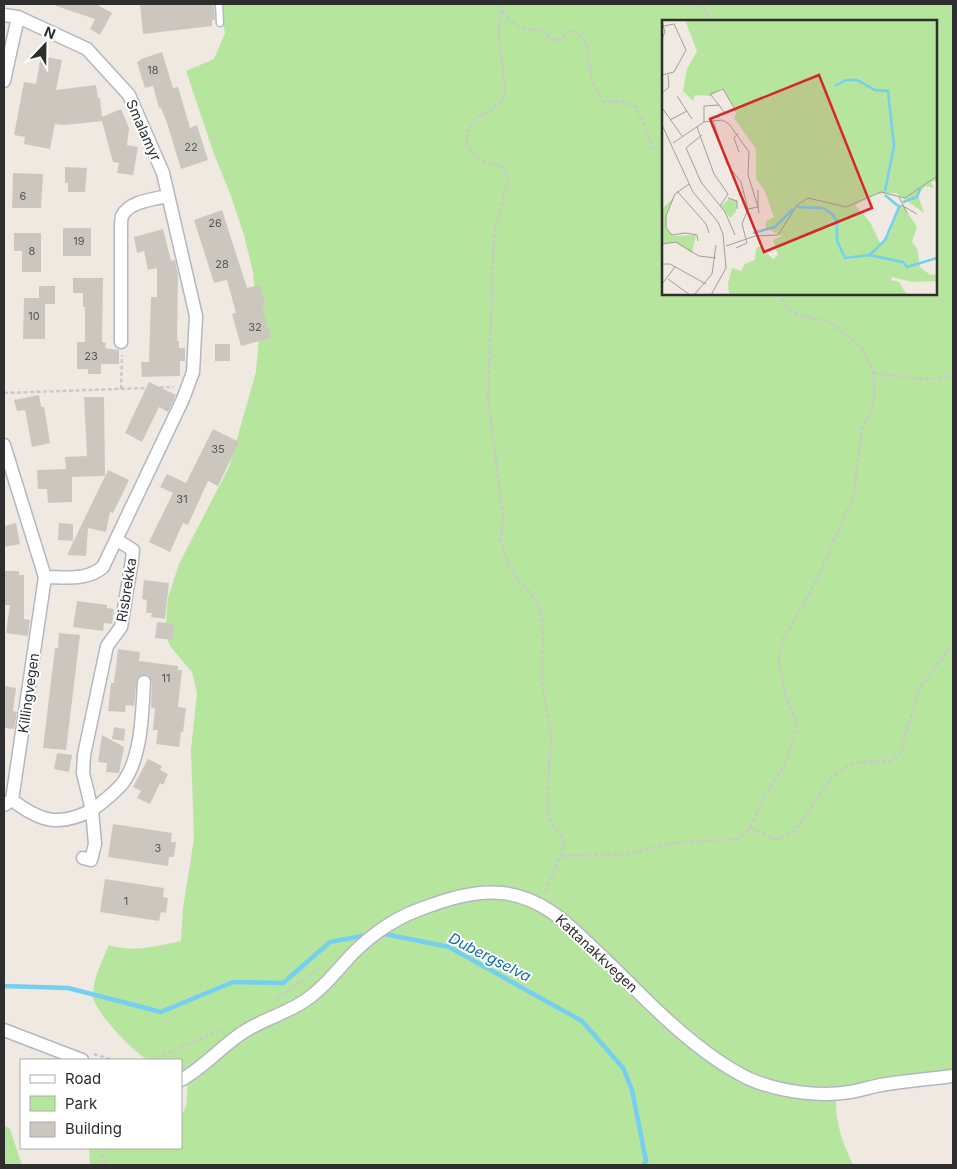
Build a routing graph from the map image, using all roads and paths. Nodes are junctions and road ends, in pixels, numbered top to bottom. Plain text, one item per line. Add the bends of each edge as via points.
1 (219, 4) edge
2 (502, 4) edge
3 (699, 4) edge
4 (502, 12) junction
5 (4, 15) edge
6 (18, 17) junction
7 (709, 20) edge
8 (220, 24) dead end
9 (4, 80) edge
10 (662, 155) edge
11 (168, 196) junction
12 (779, 295) edge
13 (121, 342) joint
14 (873, 373) junction
15 (953, 375) edge
16 (188, 386) junction
17 (121, 389) junction
18 (4, 393) edge
19 (4, 444) edge
20 (117, 540) junction
21 (44, 577) junction
22 (953, 643) edge
23 (144, 682) dead end
24 (8, 803) edge
25 (92, 810) junction
26 (750, 828) junction
27 (561, 856) junction
28 (83, 858) dead end
29 (552, 898) dead end
30 (4, 1030) edge
31 (79, 1059) edge
32 (953, 1076) edge
33 (182, 1079) edge
34 (100, 1149) edge
35 (105, 1165) edge

1 - 8 lane
2 - 4 path
3 - 7 path
4 - 10 path via 517,27 527,31 540,30 553,40 560,40 570,31 578,32 586,43 592,81 603,101 635,106 653,148
4 - 27 path via 498,32 504,99 478,117 467,131 467,145 483,161 502,166 508,178 494,234 488,399 502,517 501,539 515,576 533,596 541,612 542,683 552,733 547,808 550,823 563,839
5 - 6 street, Smalamyr
6 - 9 street
6 - 11 street, Smalamyr via 87,49 129,95 164,173
11 - 13 street via 128,208 122,216
11 - 16 street, Smalamyr via 196,316 193,372
12 - 14 path via 788,310 828,321 862,347
13 - 17 path
14 - 15 path via 921,378
14 - 26 path via 875,395 862,430 853,498 815,584 782,642 778,661 786,697 796,720 794,739 785,763
16 - 17 path
16 - 20 street, Risbrekka
17 - 18 path
19 - 21 street, Killingvegen
20 - 21 street via 103,567 95,574
20 - 25 street, Risbrekka via 133,550 121,627 107,646 84,756 83,773
21 - 24 street, Killingvegen
22 - 26 path via 919,689 900,754 889,762 872,760 852,764 832,776 794,832 776,839
23 - 25 street via 136,755 123,783
24 - 25 street via 57,821 77,818
25 - 28 street, Risbrekka via 95,844 91,860
26 - 27 path via 738,839 729,841 672,843 627,854
27 - 29 path via 545,894
30 - 31 street
32 - 33 street, Kattanakkvegen via 829,1094 787,1090 756,1082 681,1033 553,912 533,901 498,893 456,898 400,918 356,950 311,997 254,1025
34 - 35 path

